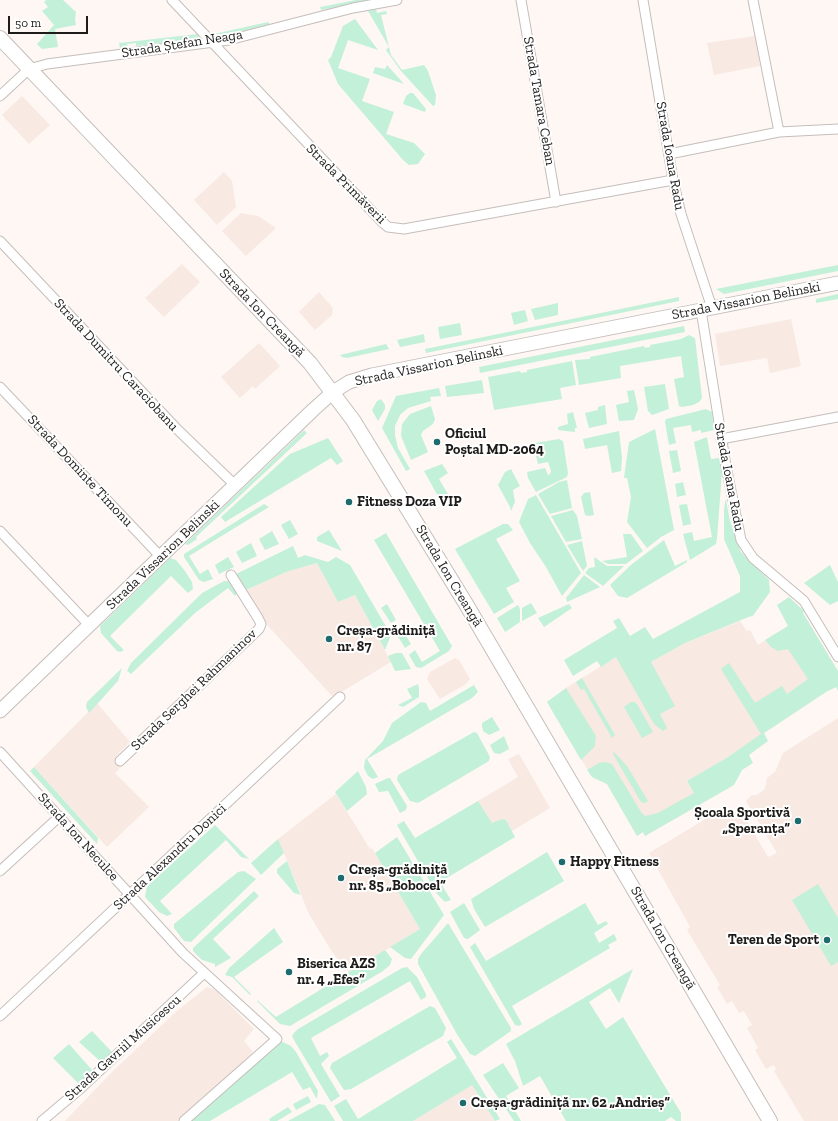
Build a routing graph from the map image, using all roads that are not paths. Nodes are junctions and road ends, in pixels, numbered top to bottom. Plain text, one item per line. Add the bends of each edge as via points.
1 (172, 0) edge
2 (397, 0) edge
3 (521, 0) edge
4 (643, 0) edge
5 (753, 0) edge
6 (0, 38) edge
7 (211, 42) junction
8 (29, 68) junction
9 (0, 96) edge
10 (838, 129) edge
11 (779, 132) junction
12 (669, 154) junction
13 (673, 180) junction
14 (556, 202) junction
15 (0, 242) edge
16 (838, 283) edge
17 (706, 309) junction
18 (0, 387) edge
19 (333, 392) junction
20 (838, 417) edge
21 (721, 439) junction
22 (236, 486) junction
23 (0, 531) edge
24 (160, 556) junction
25 (231, 575) dead end
26 (89, 626) junction
27 (838, 657) edge
28 (340, 697) dead end
29 (0, 711) edge
30 (0, 752) edge
31 (120, 761) dead end
32 (60, 816) junction
33 (0, 871) edge
34 (131, 894) junction
35 (204, 973) junction
36 (0, 1016) edge
37 (42, 1121) edge
38 (184, 1121) edge
39 (770, 1121) edge

1 - 7 street, Strada Primăverii
2 - 7 street, Strada Ștefan Neaga via 345,10 229,40
3 - 14 street, Strada Tamara Ceban
4 - 12 street, Strada Ioana Radu
5 - 11 street
6 - 8 main road, Strada Ion Creangă
7 - 8 street, Strada Ștefan Neaga
7 - 14 street, Strada Primăverii via 388,226 404,228
8 - 9 street
8 - 19 main road, Strada Ion Creangă via 292,344
10 - 11 street
11 - 12 street
12 - 13 street, Strada Ioana Radu
13 - 14 street, Strada Primăverii
13 - 17 street, Strada Ioana Radu
15 - 22 street, Strada Dumitru Caraciobanu via 178,430
16 - 17 main road, Strada Vissarion Belinski
17 - 19 main road, Strada Vissarion Belinski via 372,375 349,382
17 - 21 street, Strada Ioana Radu
18 - 24 street, Strada Dominte Timonu
19 - 22 main road, Strada Vissarion Belinski
19 - 39 main road, Strada Ion Creangă via 354,420 466,604
20 - 21 street
21 - 27 street, Strada Ioana Radu via 737,528 743,544 753,558 804,601
22 - 24 main road, Strada Vissarion Belinski
23 - 26 street
24 - 26 main road, Strada Vissarion Belinski
25 - 31 street, Strada Serghei Rahmaninov via 258,618 259,629
26 - 29 main road, Strada Vissarion Belinski
28 - 34 street, Strada Alexandru Donici
30 - 32 street, Strada Ion Neculce
32 - 33 street
32 - 34 street, Strada Ion Neculce
34 - 35 street, Strada Ion Neculce via 175,945
34 - 36 street, Strada Alexandru Donici
35 - 37 street, Strada Gavriil Musicescu
35 - 38 street, Strada Ion Neculce via 277,1038

